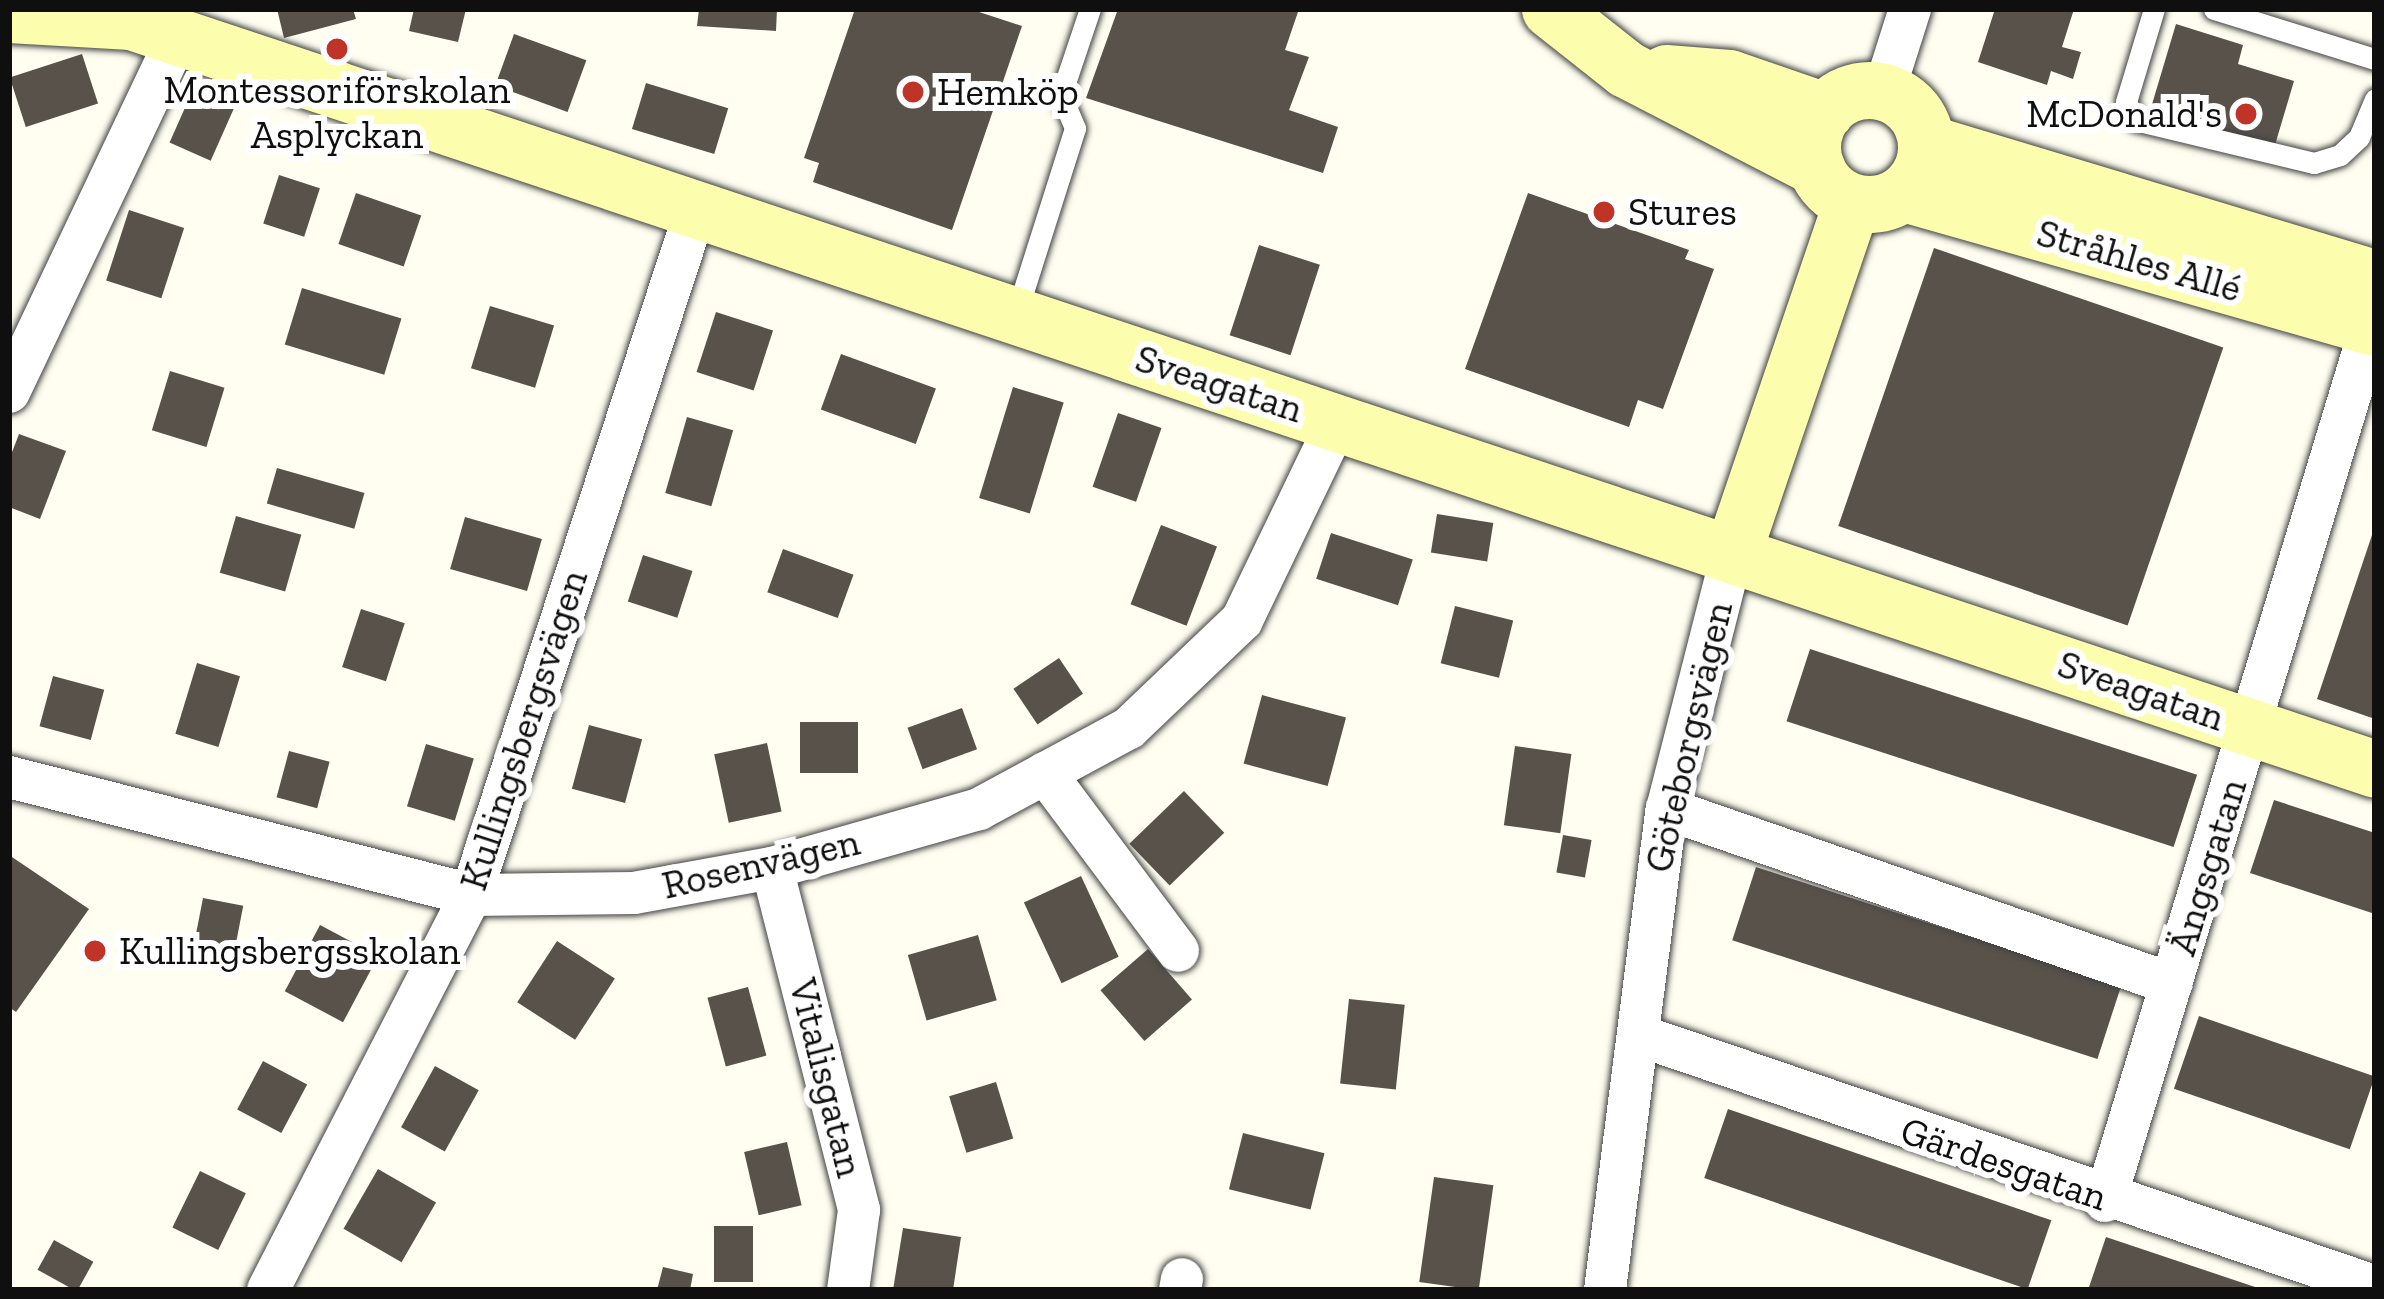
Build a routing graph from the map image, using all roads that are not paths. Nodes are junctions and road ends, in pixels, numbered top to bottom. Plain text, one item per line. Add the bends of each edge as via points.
1 (1090, 9) edge
2 (1550, 9) edge
3 (1910, 9) edge
4 (2154, 9) edge
5 (2214, 9) edge
6 (35, 13) edge
7 (178, 36) junction
8 (2375, 59) edge
9 (1626, 69) junction
10 (1885, 92) junction
11 (2375, 99) edge
12 (1825, 111) junction
13 (1875, 176) junction
14 (695, 212) junction
15 (2374, 311) edge
16 (1015, 317) junction
17 (9, 392) edge
18 (1337, 423) junction
19 (1732, 554) junction
20 (2250, 728) junction
21 (2375, 769) edge
22 (1045, 773) junction
23 (9, 777) edge
24 (1667, 809) junction
25 (772, 868) junction
26 (471, 895) junction
27 (1178, 951) dead end
28 (2172, 984) junction
29 (1637, 1035) junction
30 (2105, 1201) junction
31 (2374, 1286) edge
32 (268, 1290) edge
33 (848, 1290) edge
34 (1605, 1290) edge

1 - 16 lane via 1061,95 1075,128
2 - 9 street, Stråhles Allé
3 - 10 street
4 - 11 lane via 2126,102 2134,120 2314,163 2340,155 2359,137
5 - 8 lane
6 - 7 street, Sveagatan
7 - 14 street, Sveagatan
7 - 17 street
9 - 12 street via 1729,78
9 - 13 street, Stråhles Allé
10 - 12 street via 1852,92
10 - 13 street via 1914,110
12 - 13 street via 1812,147
13 - 15 street, Stråhles Allé
13 - 19 street, Göteborgsvägen
14 - 16 street, Sveagatan
14 - 26 street, Kullingsbergsvägen
15 - 20 street, Ängsgatan
16 - 18 street, Sveagatan
18 - 19 street, Sveagatan
18 - 22 street, Rosenvägen via 1242,620 1129,728
19 - 20 street, Sveagatan
19 - 24 street, Göteborgsvägen
20 - 21 street, Sveagatan
20 - 28 street, Ängsgatan
22 - 25 street, Rosenvägen via 979,808
22 - 27 street
23 - 26 street, Rosenvägen
24 - 28 street
24 - 29 street, Göteborgsvägen
25 - 26 street, Rosenvägen via 634,892
25 - 33 street, Vitalisgatan via 859,1210
26 - 32 street, Kullingsbergsvägen
28 - 30 street, Ängsgatan
29 - 30 street, Gärdesgatan
29 - 34 street, Göteborgsvägen
30 - 31 street, Gärdesgatan

